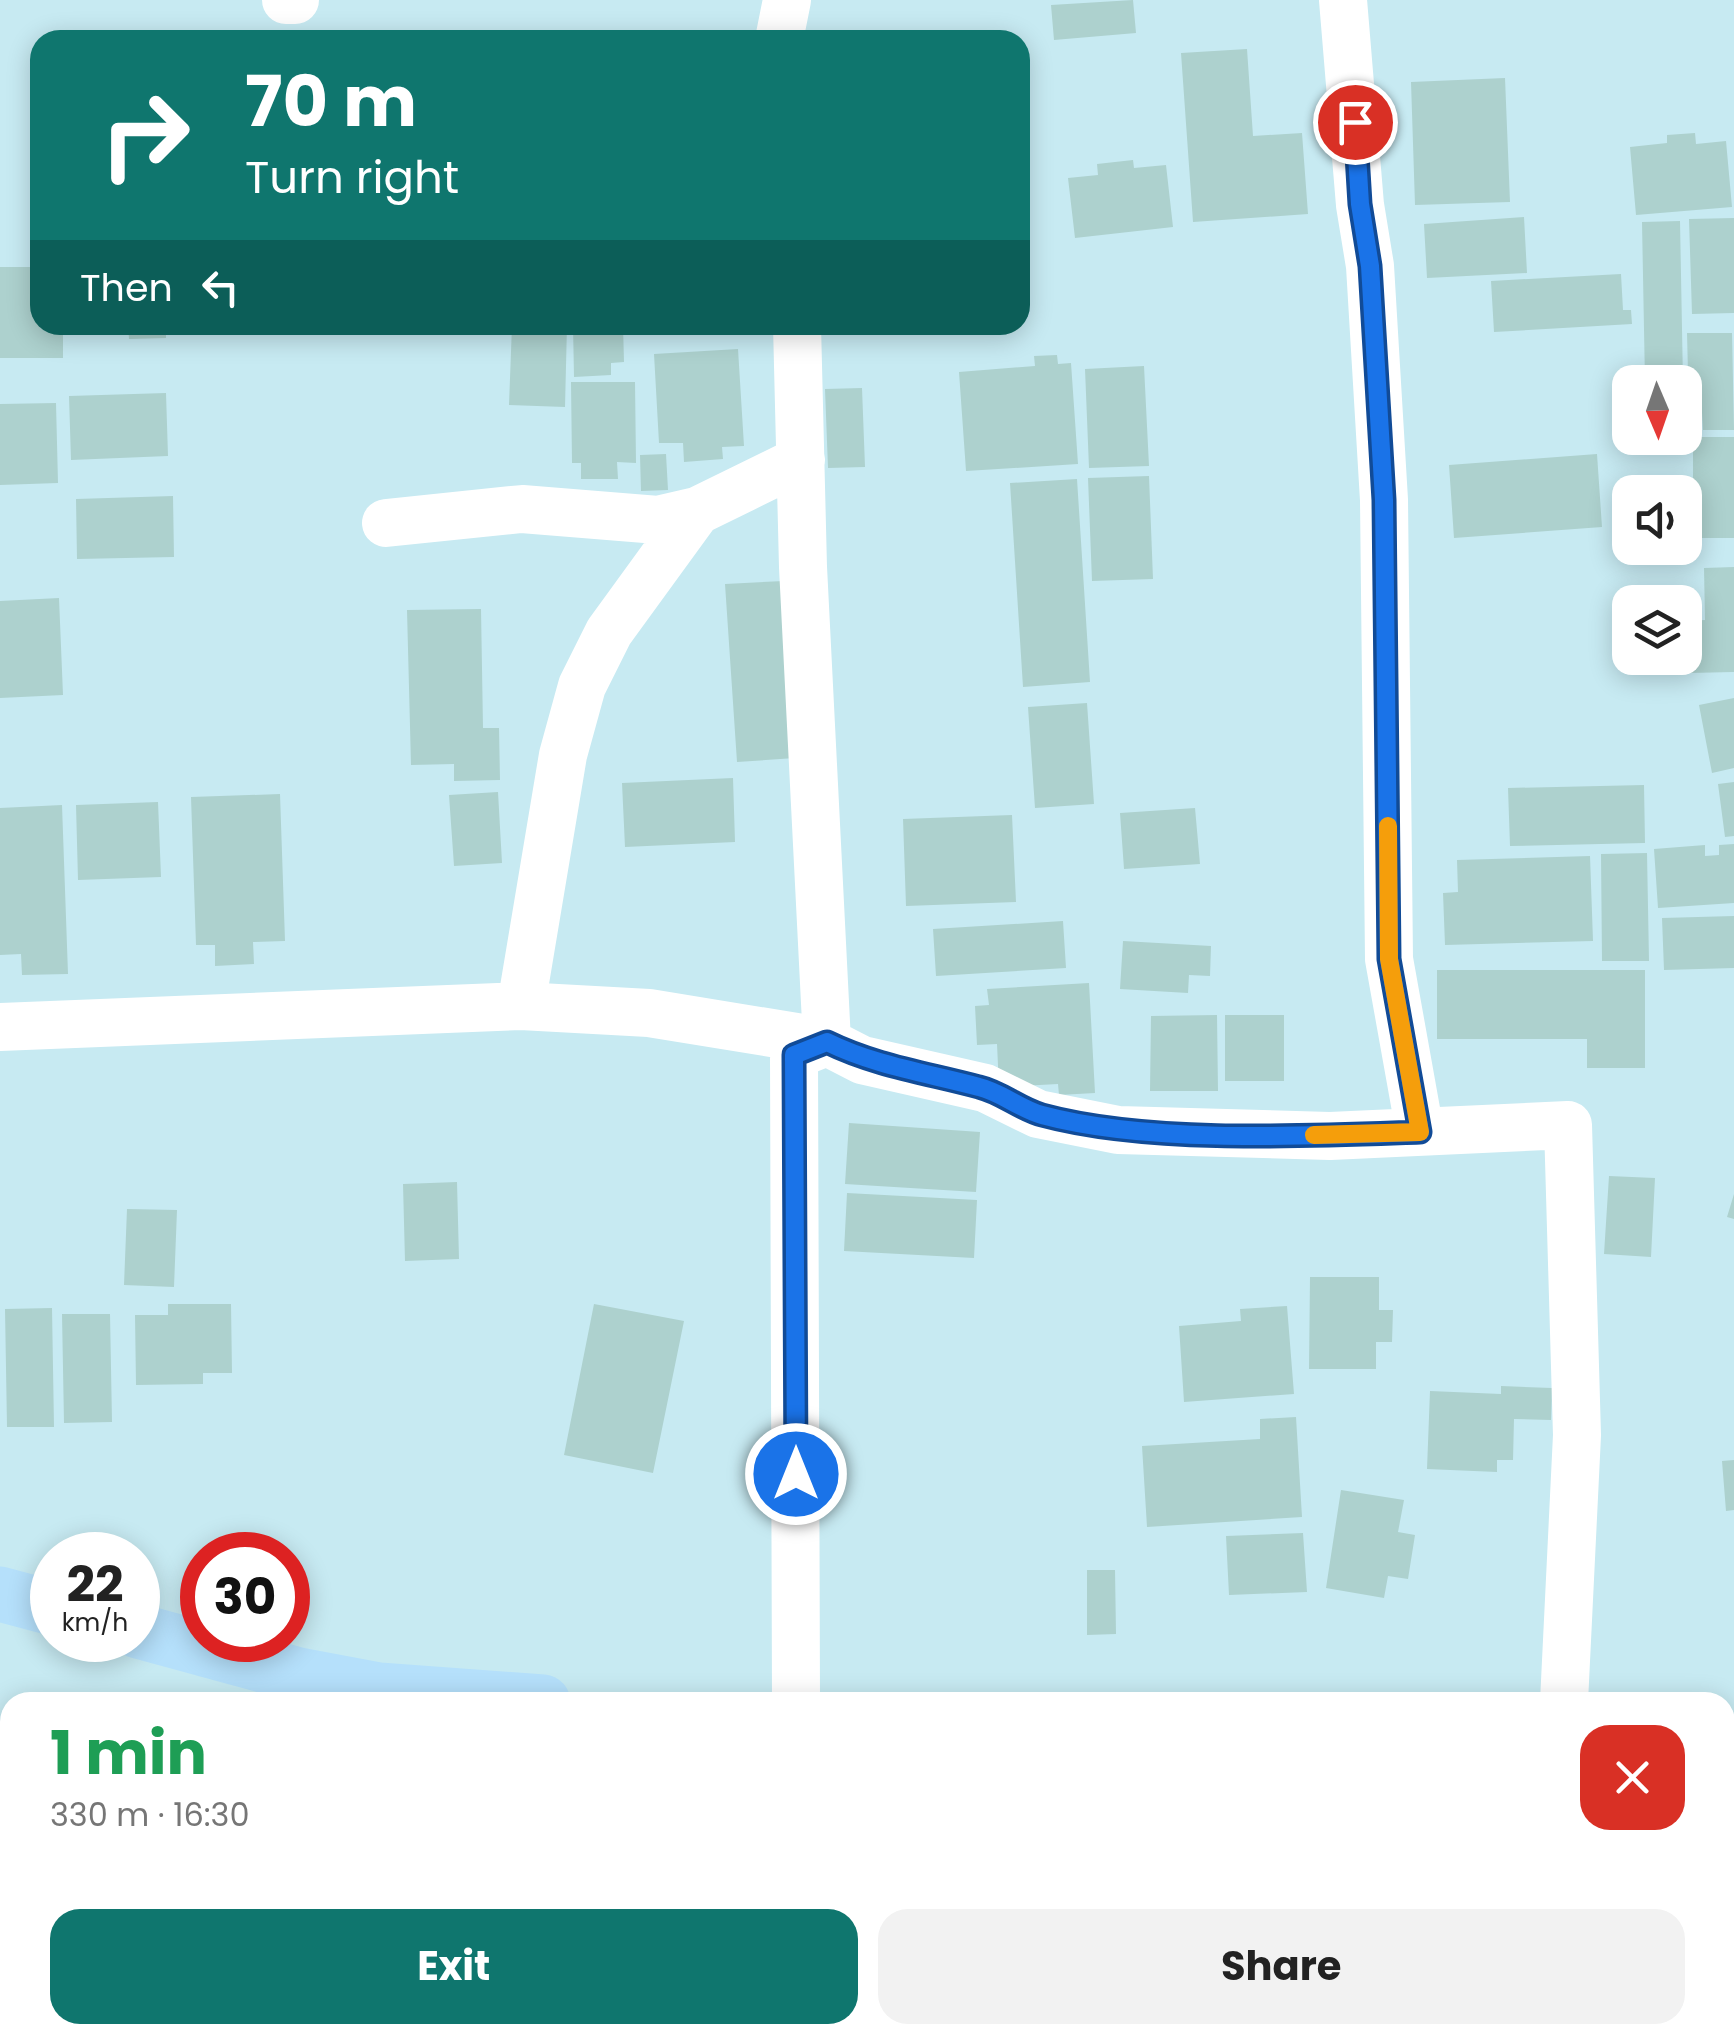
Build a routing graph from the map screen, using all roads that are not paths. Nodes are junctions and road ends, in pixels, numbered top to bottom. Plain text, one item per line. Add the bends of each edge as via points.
1 (286, 0) edge
2 (296, 0) edge
3 (788, 0) edge
4 (1344, 0) edge
5 (782, 30) edge
6 (797, 335) edge
7 (801, 460) junction
8 (696, 511) junction
9 (386, 524) dead end
10 (520, 1006) junction
11 (0, 1027) edge
12 (827, 1042) junction
13 (1420, 1132) junction
14 (0, 1594) edge
15 (30, 1602) edge
16 (160, 1637) edge
17 (406, 1692) edge
18 (796, 1692) edge
19 (1564, 1692) edge

1 - 2 street
3 - 5 street
4 - 13 street via 1384,500 1389,959
6 - 7 street
7 - 8 street
7 - 12 street
8 - 9 street via 658,520 522,509
8 - 10 street via 609,632 582,686 563,755
10 - 11 street
10 - 12 street via 649,1013
12 - 13 street via 862,1060 984,1088 1038,1114 1118,1130
12 - 18 street via 794,1055
13 - 19 street via 1568,1125 1577,1435
14 - 15 main road
16 - 17 main road via 299,1675

